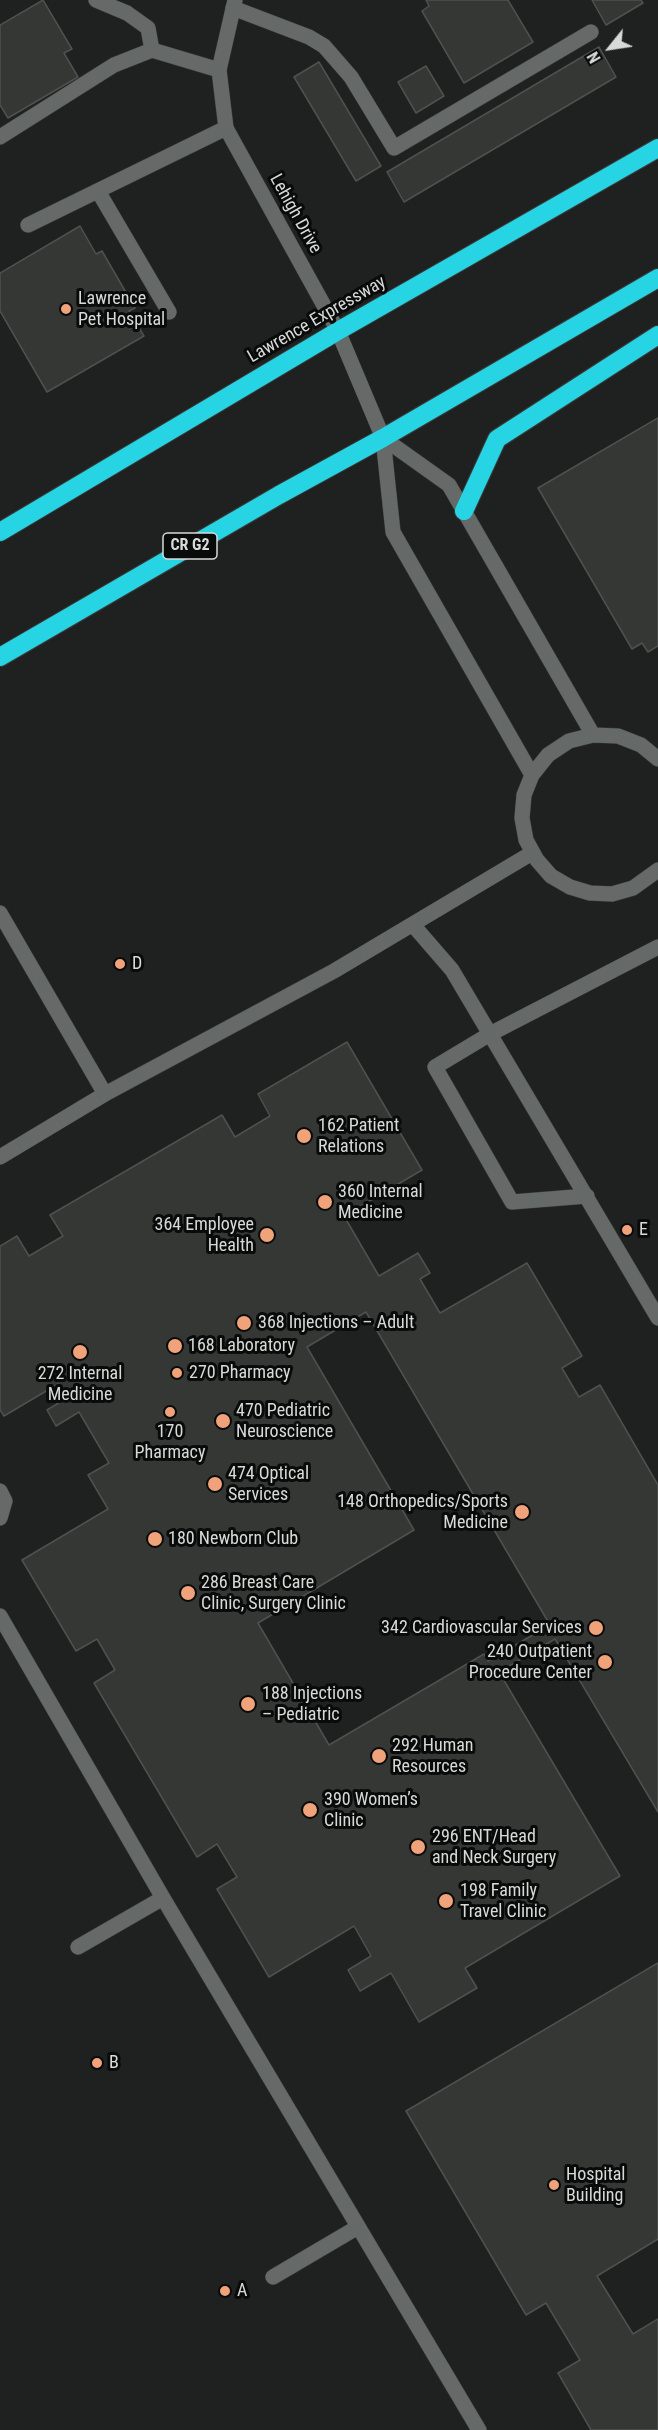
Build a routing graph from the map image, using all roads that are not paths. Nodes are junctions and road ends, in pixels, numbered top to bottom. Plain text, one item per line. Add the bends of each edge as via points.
1 (96, 0) edge
2 (234, 4) edge
3 (591, 32) dead end
4 (152, 50) junction
5 (219, 70) junction
6 (226, 128) junction
7 (0, 137) edge
8 (658, 148) edge
9 (98, 190) junction
10 (28, 225) dead end
11 (658, 278) edge
12 (169, 312) dead end
13 (338, 331) junction
14 (658, 335) edge
15 (383, 438) junction
16 (464, 511) junction
17 (0, 532) edge
18 (0, 657) edge
19 (593, 735) junction
20 (658, 759) edge
21 (532, 775) junction
22 (532, 853) junction
23 (658, 870) edge
24 (0, 913) edge
25 (413, 925) junction
26 (658, 947) edge
27 (490, 1034) junction
28 (105, 1094) junction
29 (0, 1157) edge
30 (586, 1196) junction
31 (658, 1318) edge
32 (0, 1491) edge
33 (0, 1518) edge
34 (0, 1616) edge
35 (163, 1898) junction
36 (78, 1947) dead end
37 (358, 2227) junction
38 (273, 2277) dead end
39 (479, 2430) edge

1 - 4 street via 127,13 148,28
2 - 3 street via 324,46 351,77 394,148
2 - 5 street, Lehigh Drive
4 - 5 street
4 - 7 street via 114,65
5 - 6 street, Lehigh Drive
6 - 9 street
6 - 13 street, Lehigh Drive
8 - 13 highway, Lawrence Expressway
9 - 10 street
9 - 12 street
11 - 15 highway, CR G2
13 - 15 street, Lehigh Drive
13 - 17 highway, Lawrence Expressway
14 - 16 highway via 497,439
15 - 16 street via 450,485
15 - 18 highway, CR G2
15 - 21 street, Lehigh Drive via 393,532
16 - 19 street
19 - 20 street via 618,736 641,745
19 - 21 street via 569,741
21 - 22 street via 524,795 522,818
22 - 23 street via 551,876 590,893 612,894 633,888
22 - 25 street
24 - 28 street
25 - 27 street via 452,970
25 - 28 street via 334,972
26 - 27 street
27 - 30 street
27 - 30 street via 435,1067 512,1202
28 - 29 street
30 - 31 street
32 - 33 street via 4,1501
34 - 35 street
35 - 36 street
35 - 37 street
37 - 38 street
37 - 39 street

